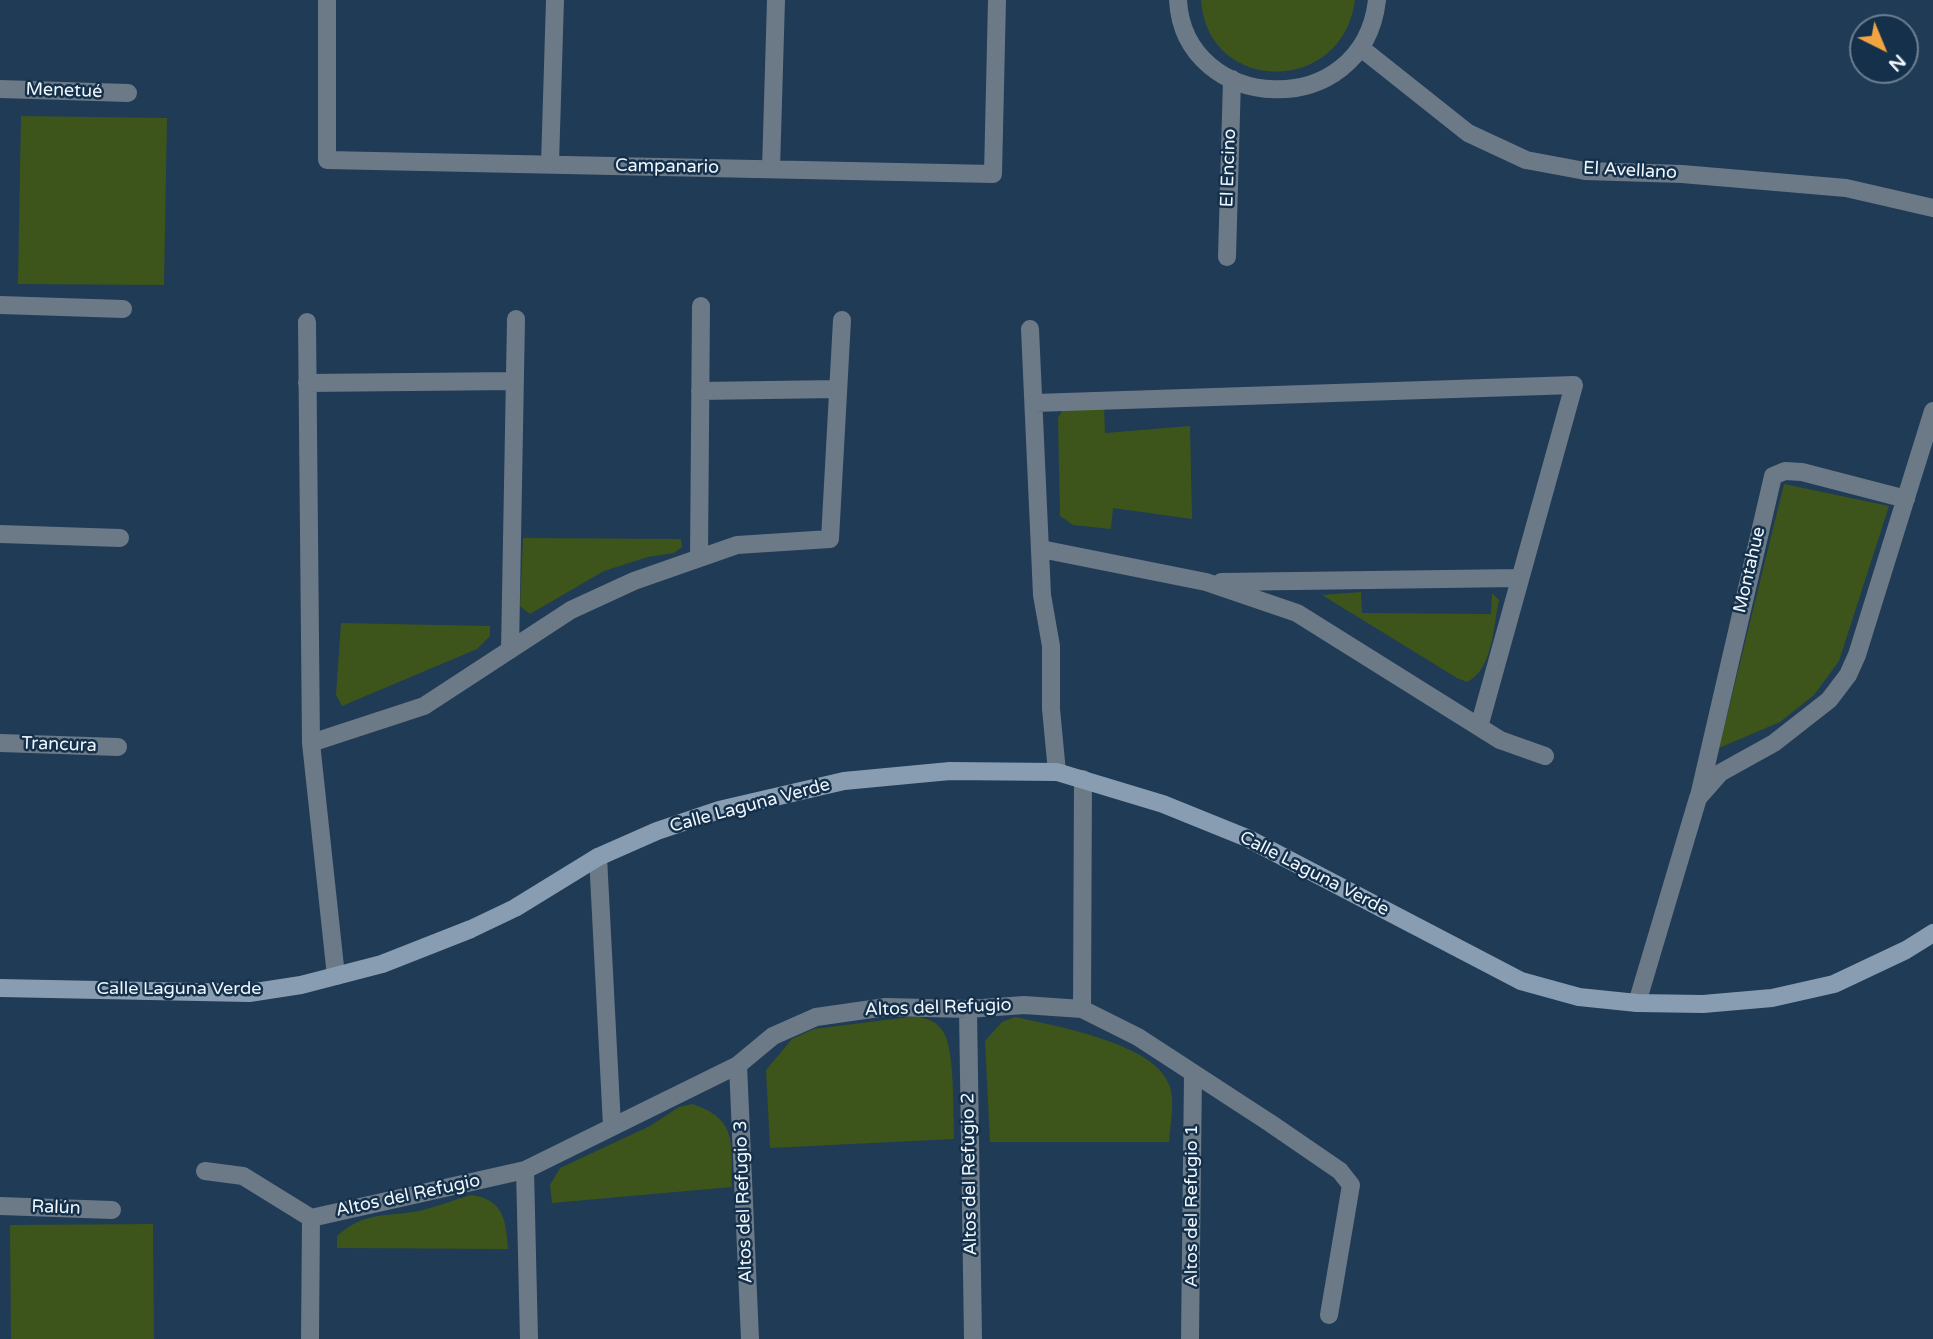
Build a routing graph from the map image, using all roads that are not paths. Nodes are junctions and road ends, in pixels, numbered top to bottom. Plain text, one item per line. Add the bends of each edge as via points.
1 (327, 0) edge
2 (555, 0) edge
3 (776, 0) edge
4 (998, 0) edge
5 (1178, 0) edge
6 (1377, 0) edge
7 (1361, 48) junction
8 (1232, 79) junction
9 (0, 89) edge
10 (128, 93) dead end
11 (550, 164) junction
12 (771, 169) junction
13 (1933, 208) edge
14 (1227, 257) dead end
15 (0, 305) edge
16 (701, 306) dead end
17 (123, 309) dead end
18 (516, 319) dead end
19 (842, 320) dead end
20 (307, 322) dead end
21 (1030, 330) dead end
22 (514, 380) junction
23 (307, 383) junction
24 (838, 389) junction
25 (700, 391) junction
26 (1035, 403) junction
27 (1933, 411) edge
28 (1906, 499) junction
29 (0, 534) edge
30 (120, 538) dead end
31 (1041, 549) junction
32 (699, 558) junction
33 (1518, 578) junction
34 (1206, 582) junction
35 (510, 650) junction
36 (1479, 727) junction
37 (0, 743) edge
38 (312, 743) junction
39 (118, 747) dead end
40 (1545, 756) dead end
41 (1056, 772) junction
42 (1083, 779) junction
43 (1698, 798) junction
44 (598, 857) junction
45 (1933, 933) edge
46 (336, 976) junction
47 (0, 988) edge
48 (1637, 1003) junction
49 (968, 1009) junction
50 (1082, 1009) junction
51 (738, 1065) junction
52 (1193, 1073) junction
53 (612, 1126) junction
54 (525, 1170) junction
55 (205, 1171) dead end
56 (0, 1206) edge
57 (112, 1210) dead end
58 (310, 1218) junction
59 (1329, 1315) dead end
60 (310, 1339) edge
61 (529, 1339) edge
62 (750, 1339) edge
63 (973, 1339) edge
64 (1191, 1339) edge

1 - 11 street, Campanario via 327,160
2 - 11 street
3 - 12 street
4 - 12 street, Campanario via 993,174
5 - 8 street via 1188,37 1209,64
6 - 7 street via 1375,19
7 - 8 street via 1337,72 1306,88 1272,92
7 - 13 street, El Avellano via 1468,133 1526,160 1585,170 1846,188
8 - 14 street, El Encino
9 - 10 street, Menetué
11 - 12 street, Campanario
15 - 17 street
16 - 25 street
18 - 22 street
19 - 24 street
20 - 23 street
21 - 26 street
22 - 23 street
22 - 35 street
23 - 38 street
24 - 25 street
24 - 32 street via 830,539 737,545
25 - 32 street
26 - 31 street
26 - 33 street via 1574,385
27 - 28 street, Montahue
28 - 43 street, Montahue via 1848,675 1802,724 1720,773
28 - 43 street, Montahue via 1802,472 1773,476
29 - 30 street
31 - 34 street
31 - 41 street
32 - 35 street via 571,610
33 - 34 street
33 - 36 street
34 - 36 street via 1297,613
35 - 38 street via 424,706
36 - 40 street
37 - 39 street, Trancura
38 - 46 street
41 - 42 street, Calle Laguna Verde
41 - 44 street, Calle Laguna Verde via 950,771 844,781 719,810
42 - 48 street, Calle Laguna Verde via 1163,804 1247,838 1521,981 1579,997
42 - 50 street
43 - 48 street, Montahue
44 - 46 street, Calle Laguna Verde via 471,929 393,960
44 - 53 street
45 - 48 street, Calle Laguna Verde via 1906,950 1821,987 1772,998 1703,1004
46 - 47 street, Calle Laguna Verde via 249,993
49 - 50 street, Altos del Refugio via 1024,1005
49 - 51 street, Altos del Refugio via 886,1006 816,1017 773,1036
49 - 63 street, Altos del Refugio 2
50 - 52 street, Altos del Refugio via 1138,1037
51 - 53 street, Altos del Refugio
51 - 62 street, Altos del Refugio 3
52 - 59 street, Altos del Refugio via 1340,1171 1351,1185
52 - 64 street, Altos del Refugio 1
53 - 54 street, Altos del Refugio
54 - 58 street, Altos del Refugio
54 - 61 street
55 - 58 street via 243,1176
56 - 57 street, Ralún
58 - 60 street

